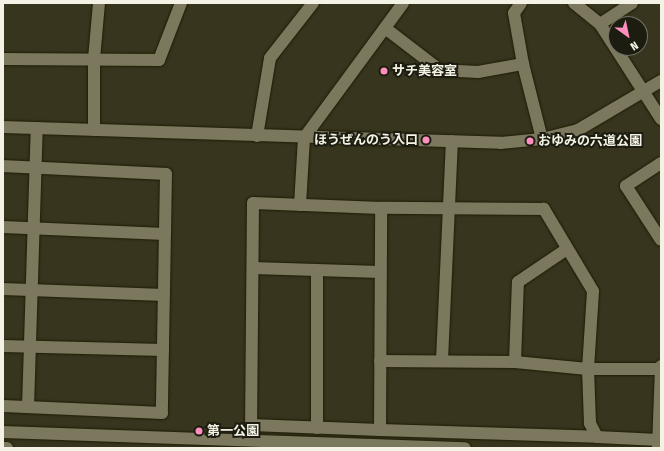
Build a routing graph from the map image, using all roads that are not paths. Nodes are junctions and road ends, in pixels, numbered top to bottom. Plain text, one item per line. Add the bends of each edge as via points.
1 (99, 3) edge
2 (181, 3) edge
3 (314, 3) edge
4 (403, 3) edge
5 (521, 3) edge
6 (574, 3) edge
7 (632, 3) edge
8 (600, 24) junction
9 (385, 28) junction
10 (3, 59) edge
11 (94, 59) junction
12 (523, 64) junction
13 (661, 81) edge
14 (644, 91) junction
15 (661, 119) edge
16 (3, 127) edge
17 (37, 128) junction
18 (94, 130) junction
19 (257, 136) junction
20 (304, 138) junction
21 (542, 139) junction
22 (452, 141) junction
23 (661, 163) edge
24 (3, 166) edge
25 (36, 168) junction
26 (300, 205) junction
27 (381, 208) junction
28 (449, 208) junction
29 (3, 227) edge
30 (34, 228) junction
31 (165, 234) junction
32 (661, 240) edge
33 (567, 249) junction
34 (253, 268) junction
35 (317, 272) junction
36 (380, 272) junction
37 (3, 289) edge
38 (32, 290) junction
39 (164, 295) junction
40 (3, 346) edge
41 (30, 347) junction
42 (163, 350) junction
43 (442, 360) junction
44 (380, 361) junction
45 (514, 362) junction
46 (661, 367) edge
47 (588, 369) junction
48 (3, 406) edge
49 (28, 407) junction
50 (317, 428) junction
51 (380, 430) junction
52 (3, 432) edge
53 (597, 438) junction
54 (658, 444) edge
55 (3, 448) edge
56 (6, 448) edge
57 (465, 448) edge

1 - 11 street
2 - 11 street via 159,60
3 - 19 street via 270,58
4 - 9 street
5 - 12 street via 514,13
6 - 8 street
7 - 8 street
8 - 14 street
9 - 12 street via 440,70 478,72
9 - 20 street
10 - 11 street
11 - 18 street
12 - 21 street
13 - 14 street
14 - 15 street
14 - 21 street via 578,130
16 - 17 street
17 - 18 street
17 - 25 street
18 - 19 street
19 - 20 street
20 - 22 street
20 - 26 street
21 - 22 street via 501,143
22 - 28 street
23 - 32 street via 626,186
24 - 25 street
25 - 30 street
25 - 31 street via 166,174
26 - 27 street
26 - 34 street via 253,203
27 - 28 street
27 - 36 street
28 - 33 street via 544,210
28 - 43 street
29 - 30 street
30 - 31 street
30 - 38 street
31 - 39 street
33 - 45 street via 518,282
33 - 47 street via 593,291
34 - 35 street
34 - 50 street via 250,425
35 - 36 street
35 - 50 street
36 - 44 street
37 - 38 street
38 - 39 street
38 - 41 street
39 - 42 street
40 - 41 street
41 - 42 street
41 - 49 street
42 - 49 street via 162,413
43 - 44 street
43 - 45 street
44 - 51 street
45 - 47 street
46 - 47 street
46 - 54 street
47 - 53 street via 590,423
48 - 49 street
50 - 51 street
51 - 53 street
52 - 57 street
53 - 54 street
55 - 56 street

